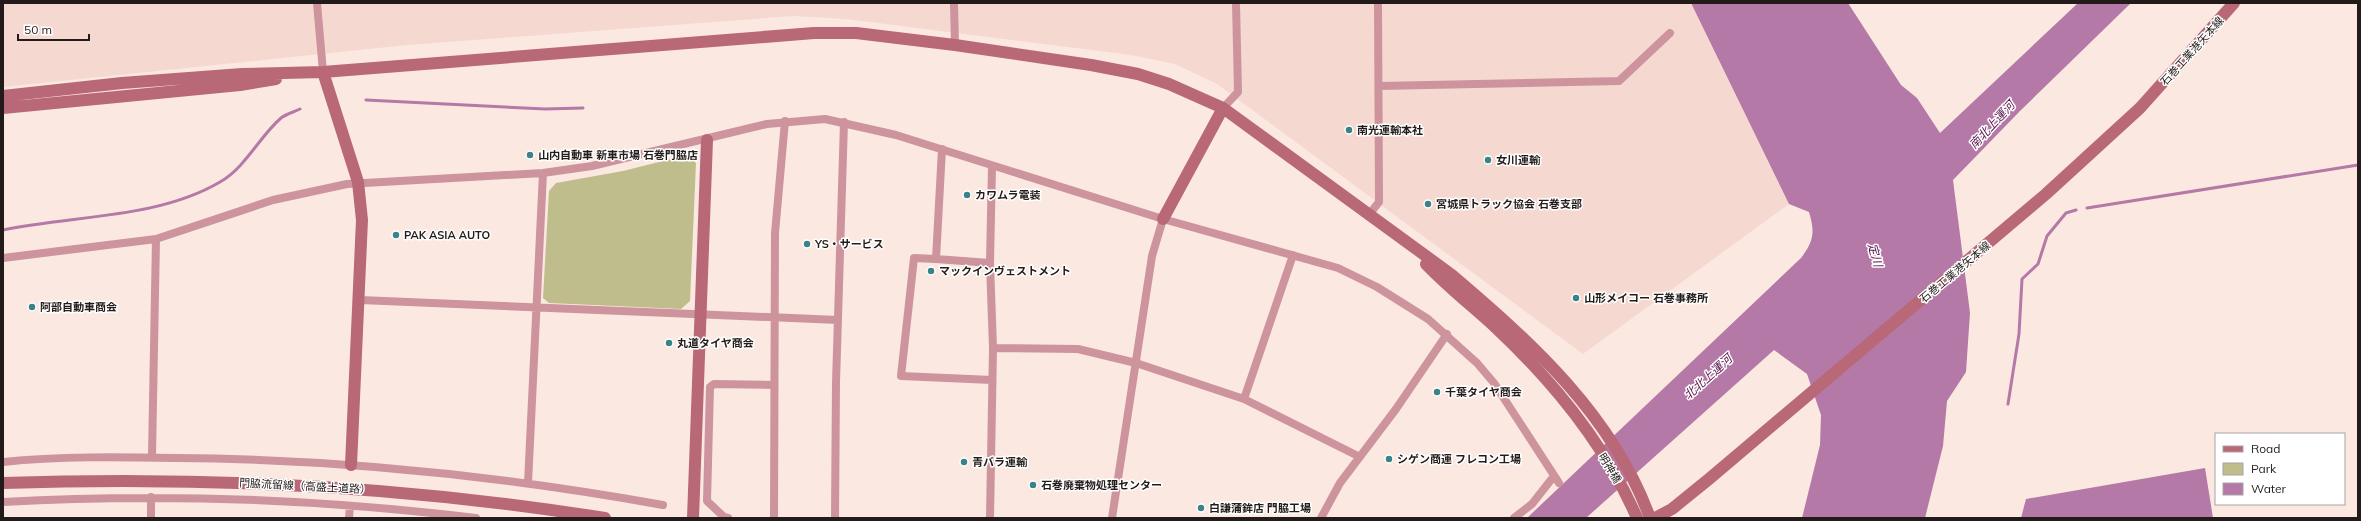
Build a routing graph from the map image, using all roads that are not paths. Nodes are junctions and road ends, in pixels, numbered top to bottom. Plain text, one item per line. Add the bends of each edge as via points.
1 (317, 3) edge
2 (954, 3) edge
3 (1236, 3) edge
4 (1378, 3) edge
5 (2234, 3) edge
6 (1670, 33) dead end
7 (955, 45) junction
8 (323, 72) junction
9 (1379, 86) junction
10 (3, 96) edge
11 (3, 108) edge
12 (1223, 108) junction
13 (786, 122) junction
14 (844, 122) junction
15 (706, 140) junction
16 (942, 149) junction
17 (992, 166) junction
18 (543, 173) junction
19 (358, 182) junction
20 (1368, 216) junction
21 (1163, 219) junction
22 (156, 239) junction
23 (1407, 244) junction
24 (1293, 255) junction
25 (3, 258) edge
26 (936, 259) junction
27 (990, 264) junction
28 (360, 300) junction
29 (537, 308) junction
30 (700, 314) junction
31 (774, 316) junction
32 (838, 320) junction
33 (1447, 334) junction
34 (993, 348) junction
35 (1136, 363) junction
36 (992, 380) junction
37 (774, 385) junction
38 (1244, 399) junction
39 (1360, 457) junction
40 (152, 458) junction
41 (3, 462) edge
42 (351, 465) junction
43 (3, 483) edge
44 (528, 483) junction
45 (151, 497) junction
46 (3, 502) edge
47 (663, 505) dead end
48 (350, 506) junction
49 (446, 516) edge
50 (151, 518) edge
51 (349, 518) edge
52 (476, 518) edge
53 (605, 518) edge
54 (693, 518) edge
55 (728, 518) edge
56 (774, 518) edge
57 (835, 518) edge
58 (990, 518) edge
59 (1112, 518) edge
60 (1320, 518) edge
61 (1514, 518) edge
62 (1637, 518) edge
63 (1650, 518) edge
64 (1655, 518) edge

1 - 8 street
2 - 7 street
3 - 12 street via 1238,92
4 - 9 street
5 - 64 street, 石巻工業港矢本線 via 2140,108 2046,194 1672,509
6 - 9 street via 1619,81
7 - 8 street via 856,33 814,33
7 - 12 street via 1138,74 1169,84
8 - 10 street via 235,74
8 - 11 street via 240,85
8 - 19 street
9 - 20 street via 1379,202
12 - 20 street
12 - 21 street
13 - 14 street via 825,119
13 - 15 street
13 - 31 street via 775,233
14 - 16 street
14 - 32 street
15 - 18 street via 592,166
15 - 30 street
16 - 17 street
16 - 26 street
17 - 21 street
17 - 27 street
18 - 19 street
18 - 29 street
19 - 22 street via 272,200
19 - 28 street via 362,220
20 - 23 street
21 - 24 street
21 - 35 street via 1152,256
22 - 25 street
22 - 40 street
23 - 62 street, 明神橋 via 1445,284 1493,325 1570,406 1625,493
23 - 63 street, 明神橋 via 1452,275 1530,344 1576,392 1607,433 1636,485
24 - 33 street via 1338,268 1377,287
24 - 38 street
26 - 27 street
26 - 36 street via 914,258 901,376
27 - 34 street
28 - 29 street
28 - 42 street
29 - 30 street
29 - 44 street
30 - 31 street
30 - 54 street
31 - 32 street
31 - 37 street
32 - 57 street
33 - 39 street
33 - 61 street via 1494,383 1557,480
34 - 35 street via 1078,349
34 - 36 street
35 - 38 street
35 - 59 street
36 - 58 street
37 - 55 street via 714,384 710,387 707,501
37 - 56 street
38 - 39 street
39 - 60 street
40 - 41 street via 34,459
40 - 42 street via 248,458
42 - 44 street
43 - 53 street, 門脇流留線（高盛土道路） via 156,480 247,482 447,496
44 - 47 street
45 - 46 street
45 - 48 street
45 - 50 street
48 - 49 street
48 - 51 street
49 - 52 street

